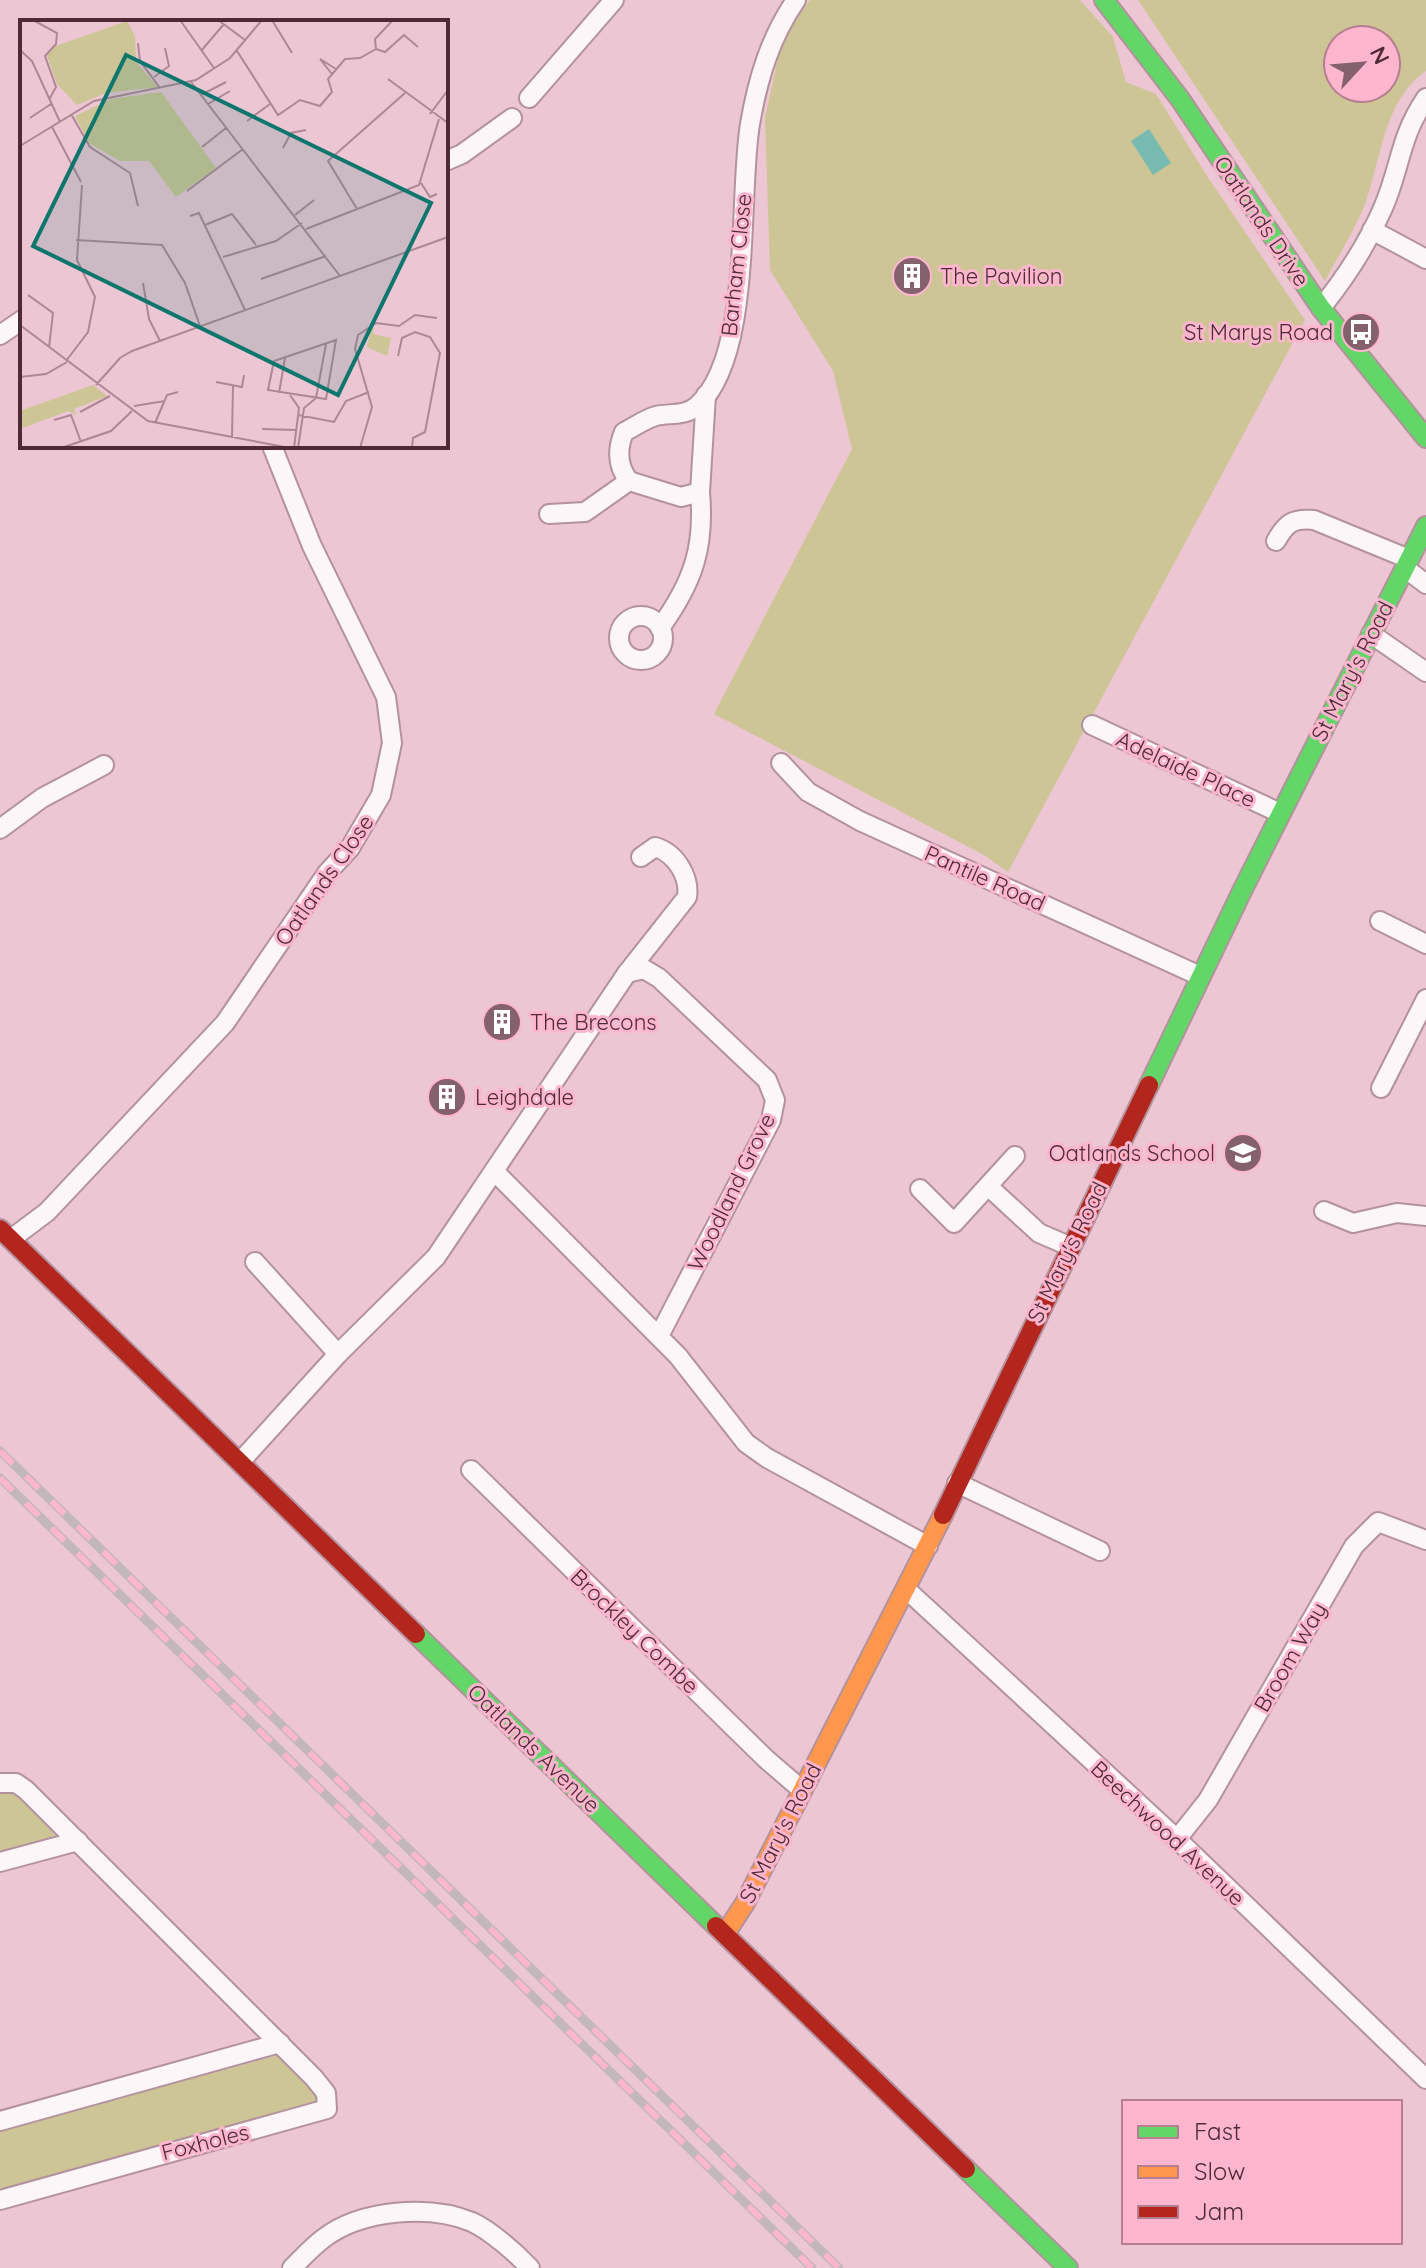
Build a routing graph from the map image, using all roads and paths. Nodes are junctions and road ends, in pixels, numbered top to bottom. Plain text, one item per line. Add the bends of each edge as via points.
1 (614, 0) edge
2 (796, 0) edge
3 (1104, 0) edge
4 (529, 98) dead end
5 (1426, 98) edge
6 (512, 118) dead end
7 (448, 160) edge
8 (1372, 230) junction
9 (1426, 259) edge
10 (1321, 308) junction
11 (20, 321) edge
12 (0, 335) edge
13 (706, 395) junction
14 (1426, 438) edge
15 (273, 448) edge
16 (629, 481) junction
17 (700, 492) junction
18 (549, 514) dead end
19 (1426, 526) edge
20 (1276, 541) dead end
21 (1407, 564) junction
22 (1426, 584) edge
23 (660, 628) dead end
24 (1371, 634) junction
25 (1426, 672) edge
26 (1092, 725) dead end
27 (781, 763) dead end
28 (104, 765) dead end
29 (1280, 813) junction
30 (0, 829) edge
31 (641, 857) dead end
32 (1380, 921) dead end
33 (1426, 944) edge
34 (627, 973) junction
35 (1200, 976) junction
36 (1426, 999) edge
37 (1381, 1088) dead end
38 (1015, 1156) dead end
39 (494, 1171) junction
40 (989, 1187) junction
41 (920, 1189) dead end
42 (1324, 1211) dead end
43 (1426, 1216) edge
44 (5, 1234) edge
45 (1069, 1246) junction
46 (255, 1262) dead end
47 (659, 1336) junction
48 (338, 1354) junction
49 (240, 1462) junction
50 (471, 1470) dead end
51 (957, 1483) junction
52 (1426, 1540) edge
53 (928, 1546) junction
54 (1100, 1551) dead end
55 (907, 1590) junction
56 (0, 1783) edge
57 (802, 1790) junction
58 (1177, 1839) junction
59 (78, 1841) junction
60 (0, 1862) edge
61 (725, 1934) junction
62 (280, 2043) junction
63 (1426, 2079) edge
64 (0, 2121) edge
65 (0, 2200) edge
66 (292, 2268) edge
67 (530, 2268) edge
68 (1068, 2268) edge

1 - 4 street
2 - 13 street, Barham Close via 774,31 750,124 736,314 722,367
3 - 10 street, Oatlands Drive via 1180,99
5 - 8 street via 1407,126
6 - 7 street
8 - 9 street
8 - 10 street via 1350,272
10 - 14 street, Oatlands Drive
11 - 12 street
13 - 16 street via 691,410 654,416 624,432 618,448
13 - 17 street
15 - 44 street, Oatlands Close via 312,546 386,697 392,743 381,795 350,848 327,873 225,1023 47,1212
16 - 17 street via 681,497
16 - 18 street via 585,512
17 - 23 street via 703,528 697,559 683,595
19 - 21 street, St Mary's Road
20 - 21 street via 1285,525 1314,520
21 - 22 street
21 - 24 street, St Mary's Road
24 - 25 street
24 - 29 street, St Mary's Road
26 - 29 street, Adelaide Place
27 - 35 street, Pantile Road via 808,792 860,821
28 - 30 street via 42,798
29 - 35 street, St Mary's Road
31 - 34 street via 655,847 663,849 689,883 687,897
32 - 33 street
34 - 39 street
34 - 47 street, Woodland Grove via 644,969 659,978 767,1080 775,1100 771,1120
35 - 45 street, St Mary's Road
36 - 37 street
38 - 40 street
39 - 47 street
39 - 48 street via 436,1257
40 - 41 street via 954,1223
40 - 45 street via 1039,1233
42 - 43 street via 1353,1223 1397,1213
44 - 49 street, Oatlands Avenue
45 - 51 street, St Mary's Road
46 - 48 street
47 - 53 street via 746,1443
48 - 49 street
49 - 61 street, Oatlands Avenue
50 - 57 street, Brockley Combe
51 - 53 street, St Mary's Road
51 - 54 street
52 - 58 street, Broom Way via 1378,1522 1354,1546 1208,1800
53 - 55 street, St Mary's Road
55 - 57 street, St Mary's Road
55 - 58 street, Beechwood Avenue
56 - 59 street, Foxholes via 16,1783 26,1790
57 - 61 street, St Mary's Road
58 - 63 street, Beechwood Avenue
59 - 60 street
59 - 62 street, Foxholes
61 - 68 street, Oatlands Avenue
62 - 64 street
62 - 65 street, Foxholes via 326,2093 327,2109
66 - 67 street via 324,2237 348,2225 369,2217 423,2213 474,2223

